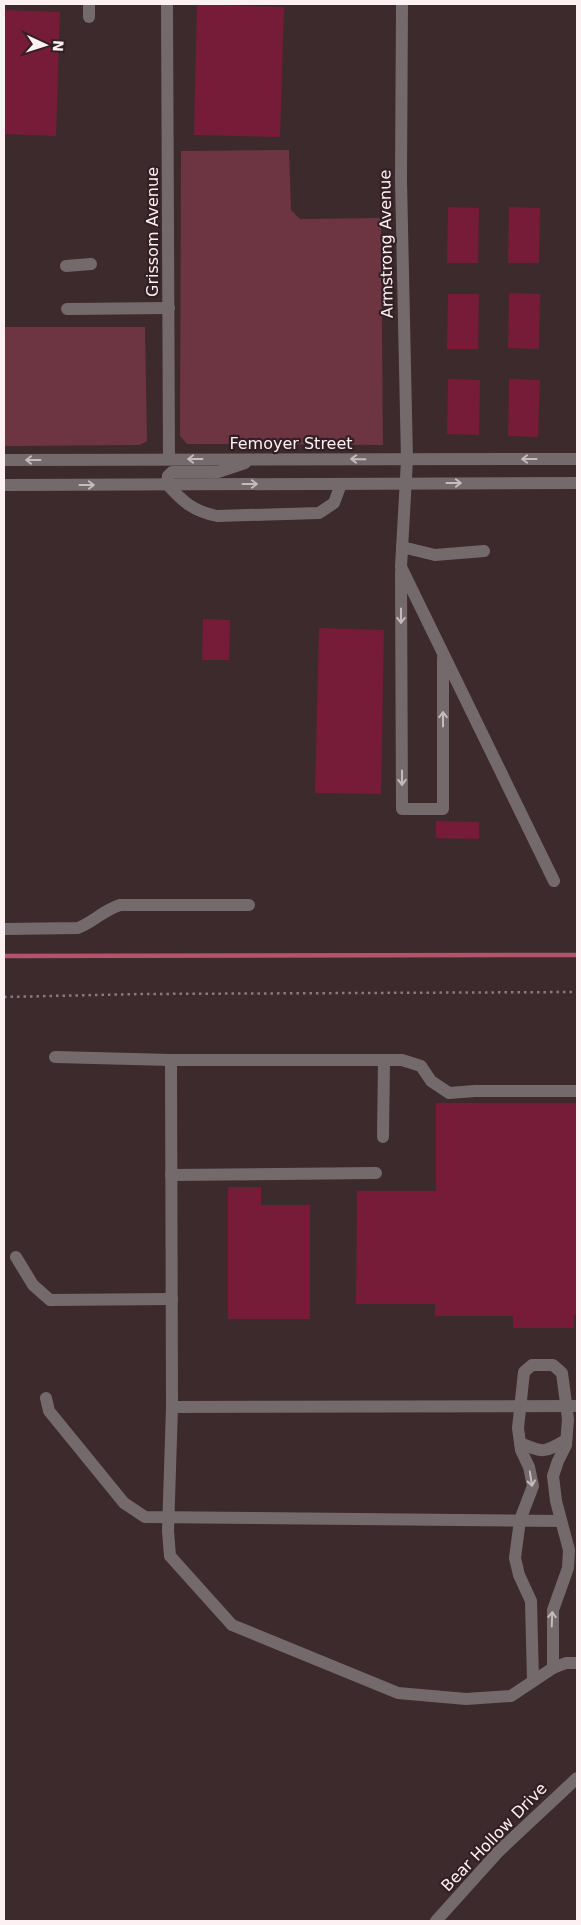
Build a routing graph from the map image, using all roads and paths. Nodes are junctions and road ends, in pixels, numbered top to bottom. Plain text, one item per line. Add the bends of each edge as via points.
1 (167, 4) edge
2 (402, 4) edge
3 (91, 264) dead end
4 (66, 266) dead end
5 (169, 308) junction
6 (67, 309) dead end
7 (169, 459) junction
8 (257, 459) junction
9 (577, 459) edge
10 (4, 460) edge
11 (406, 460) junction
12 (406, 483) junction
13 (577, 483) edge
14 (167, 484) junction
15 (341, 484) junction
16 (4, 485) edge
17 (402, 547) junction
18 (484, 551) dead end
19 (401, 567) junction
20 (443, 653) junction
21 (554, 881) dead end
22 (249, 905) dead end
23 (4, 929) edge
24 (577, 992) edge
25 (4, 997) edge
26 (55, 1057) dead end
27 (171, 1060) junction
28 (384, 1060) junction
29 (577, 1091) edge
30 (382, 1137) dead end
31 (376, 1173) dead end
32 (171, 1175) junction
33 (16, 1256) dead end
34 (172, 1299) junction
35 (46, 1398) dead end
36 (519, 1406) junction
37 (572, 1406) edge
38 (172, 1407) junction
39 (566, 1440) junction
40 (520, 1443) junction
41 (168, 1518) junction
42 (520, 1520) junction
43 (561, 1521) junction
44 (577, 1663) edge
45 (553, 1668) junction
46 (533, 1681) junction
47 (577, 1778) edge
48 (436, 1921) edge

1 - 5 street, Grissom Avenue
2 - 11 street, Armstrong Avenue via 401,180
3 - 4 street
5 - 6 street
5 - 7 street, Grissom Avenue
8 -> 7 street, Femoyer Street
7 -> 10 street, Femoyer Street
11 -> 8 street, Femoyer Street
8 - 14 street via 218,472 172,472
9 -> 11 street, Femoyer Street
11 - 12 street, Armstrong Avenue
12 -> 13 street
12 - 15 street
12 - 17 street, Armstrong Avenue
14 -> 15 street
14 - 15 street via 184,503 217,516 319,513 334,503
16 -> 14 street
17 - 18 street via 435,555
17 - 19 street, Armstrong Avenue
19 - 20 street
19 -> 20 street, Armstrong Avenue via 402,809 443,809
20 - 21 street
22 - 23 street via 120,905 107,909 78,928
24 - 25 path
26 - 27 street
27 - 28 street
27 - 32 street
28 - 29 street via 402,1060 421,1066 449,1093
28 - 30 street
31 - 32 street
32 - 34 street
33 - 34 street via 32,1285 50,1300
34 - 38 street
35 - 41 street via 49,1411 124,1503 145,1517
36 - 37 street
36 - 37 street via 524,1372 532,1365 553,1365 562,1373
36 - 38 street
36 - 40 street
37 - 39 street
38 - 41 street
39 - 40 street via 548,1450 536,1450
39 - 43 street via 553,1476
40 -> 42 street via 533,1486
41 - 42 street
41 - 46 street via 170,1556 232,1625 398,1693 466,1700 511,1696
42 - 43 street
42 - 46 street via 515,1558 518,1575 531,1601
45 -> 43 street via 553,1610 569,1559
44 - 45 street
45 - 46 street
47 - 48 street, Bear Hollow Drive via 500,1851

